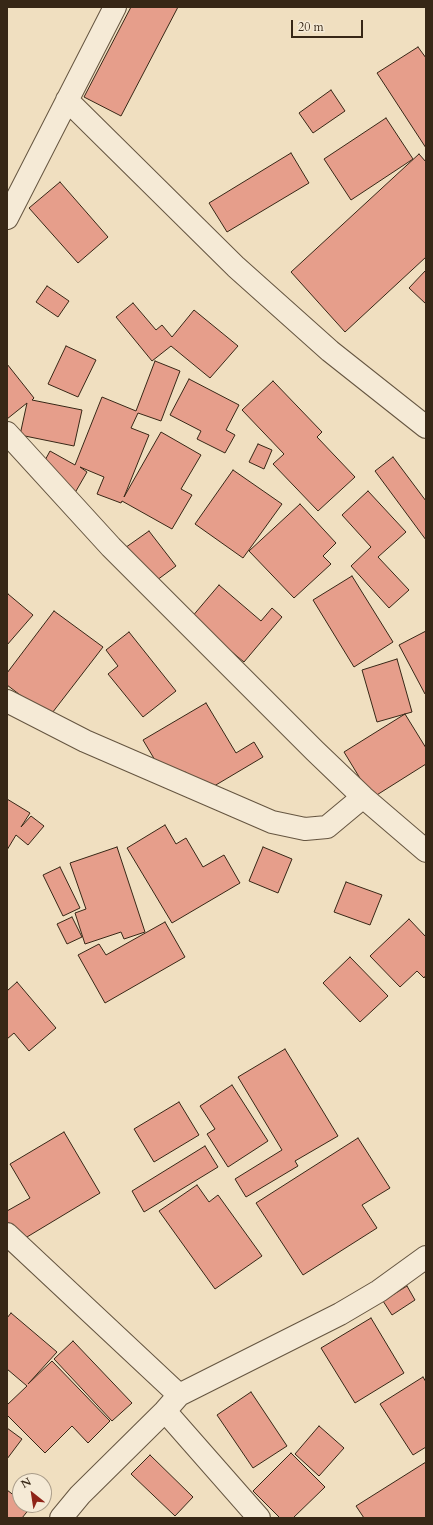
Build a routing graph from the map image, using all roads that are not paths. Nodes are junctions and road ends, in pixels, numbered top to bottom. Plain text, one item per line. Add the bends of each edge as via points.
1 (115, 7) edge
2 (67, 100) junction
3 (7, 218) edge
4 (426, 427) edge
5 (7, 433) edge
6 (7, 701) edge
7 (363, 797) junction
8 (426, 851) edge
9 (7, 1234) edge
10 (426, 1257) edge
11 (172, 1403) junction
12 (61, 1518) edge
13 (259, 1518) edge

1 - 2 street
2 - 3 street
2 - 4 street via 236,267 330,351
5 - 7 street via 111,547
6 - 7 street via 85,740 272,822 305,829 327,827
7 - 8 street
9 - 11 street
10 - 11 street via 379,1291 340,1314
11 - 12 street via 80,1495
11 - 13 street

